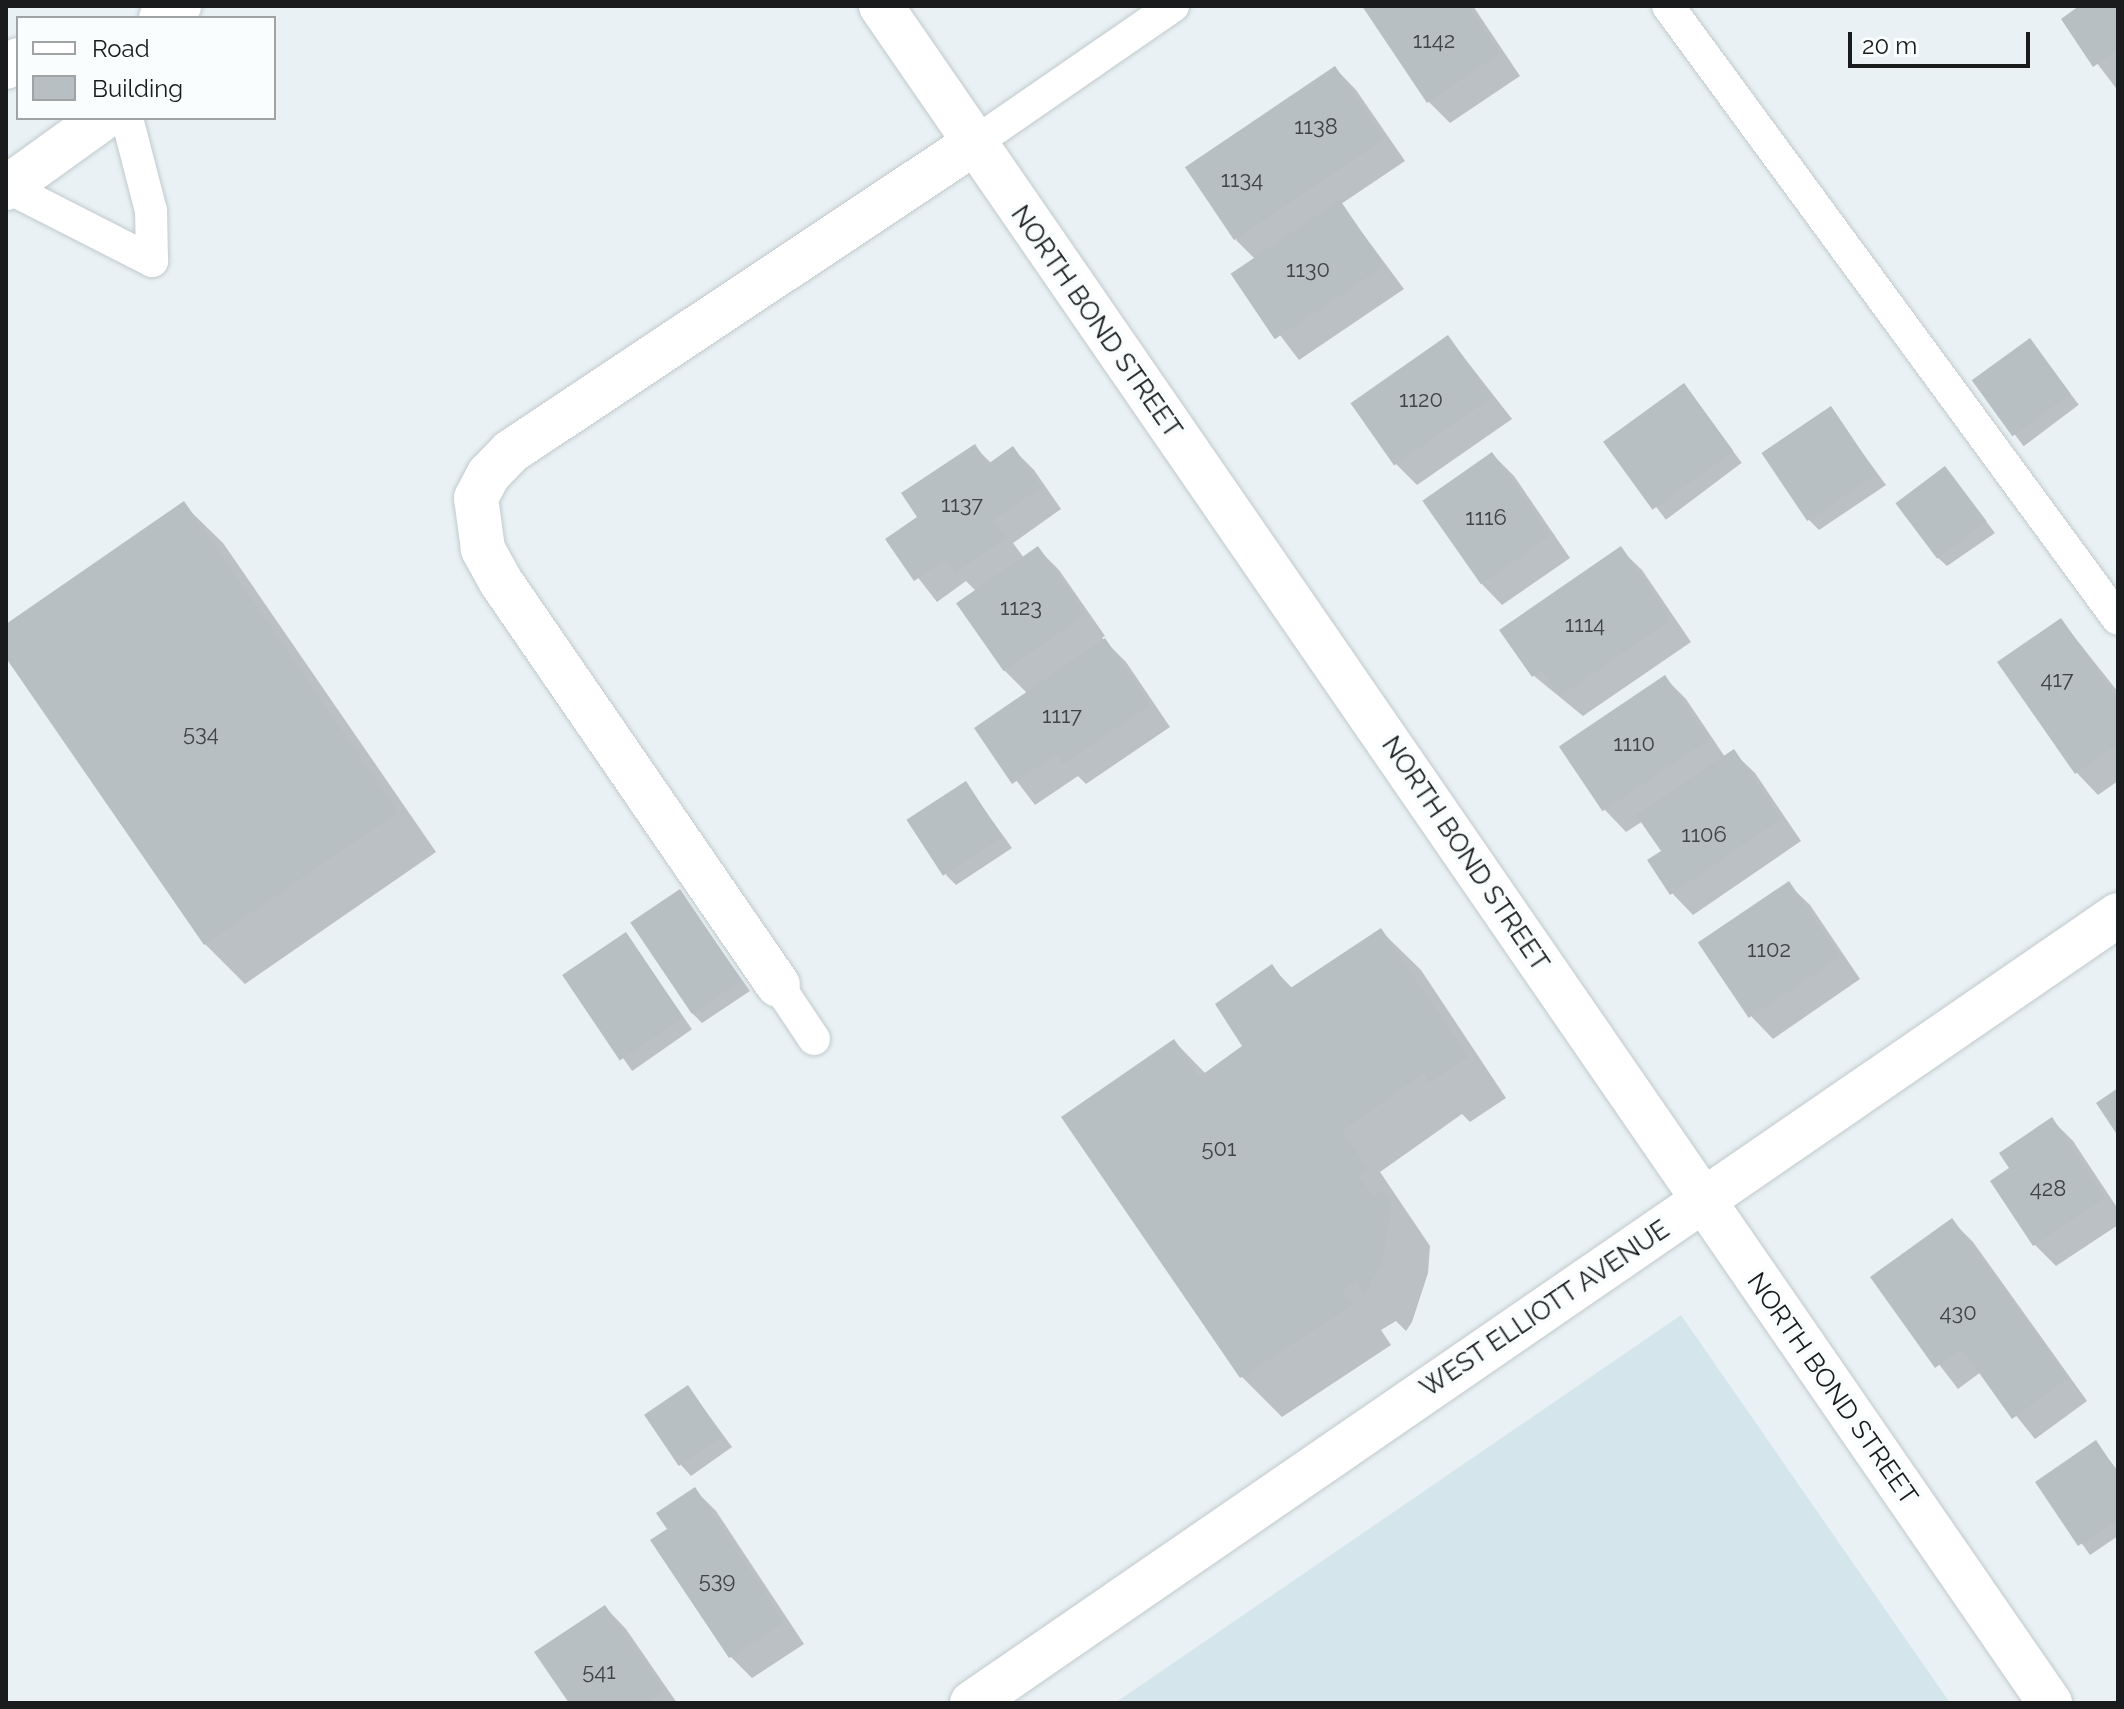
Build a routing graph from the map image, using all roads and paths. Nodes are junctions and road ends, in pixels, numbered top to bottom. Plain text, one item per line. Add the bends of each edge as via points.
1 (881, 6) edge
2 (1173, 6) edge
3 (1668, 6) edge
4 (100, 120) edge
5 (128, 120) edge
6 (973, 144) junction
7 (6, 187) edge
8 (2118, 619) edge
9 (2118, 915) edge
10 (778, 985) joint
11 (814, 1039) dead end
12 (1704, 1201) junction
13 (972, 1703) edge
14 (2050, 1703) edge

1 - 6 street, NORTH BOND STREET
2 - 6 lane
3 - 8 lane
4 - 7 street
5 - 7 lane via 151,211 152,261
6 - 10 street via 510,452 476,498 483,549 501,582
6 - 12 street, NORTH BOND STREET
9 - 12 street, WEST ELLIOTT AVENUE
10 - 11 lane
12 - 13 street, WEST ELLIOTT AVENUE
12 - 14 street, NORTH BOND STREET

